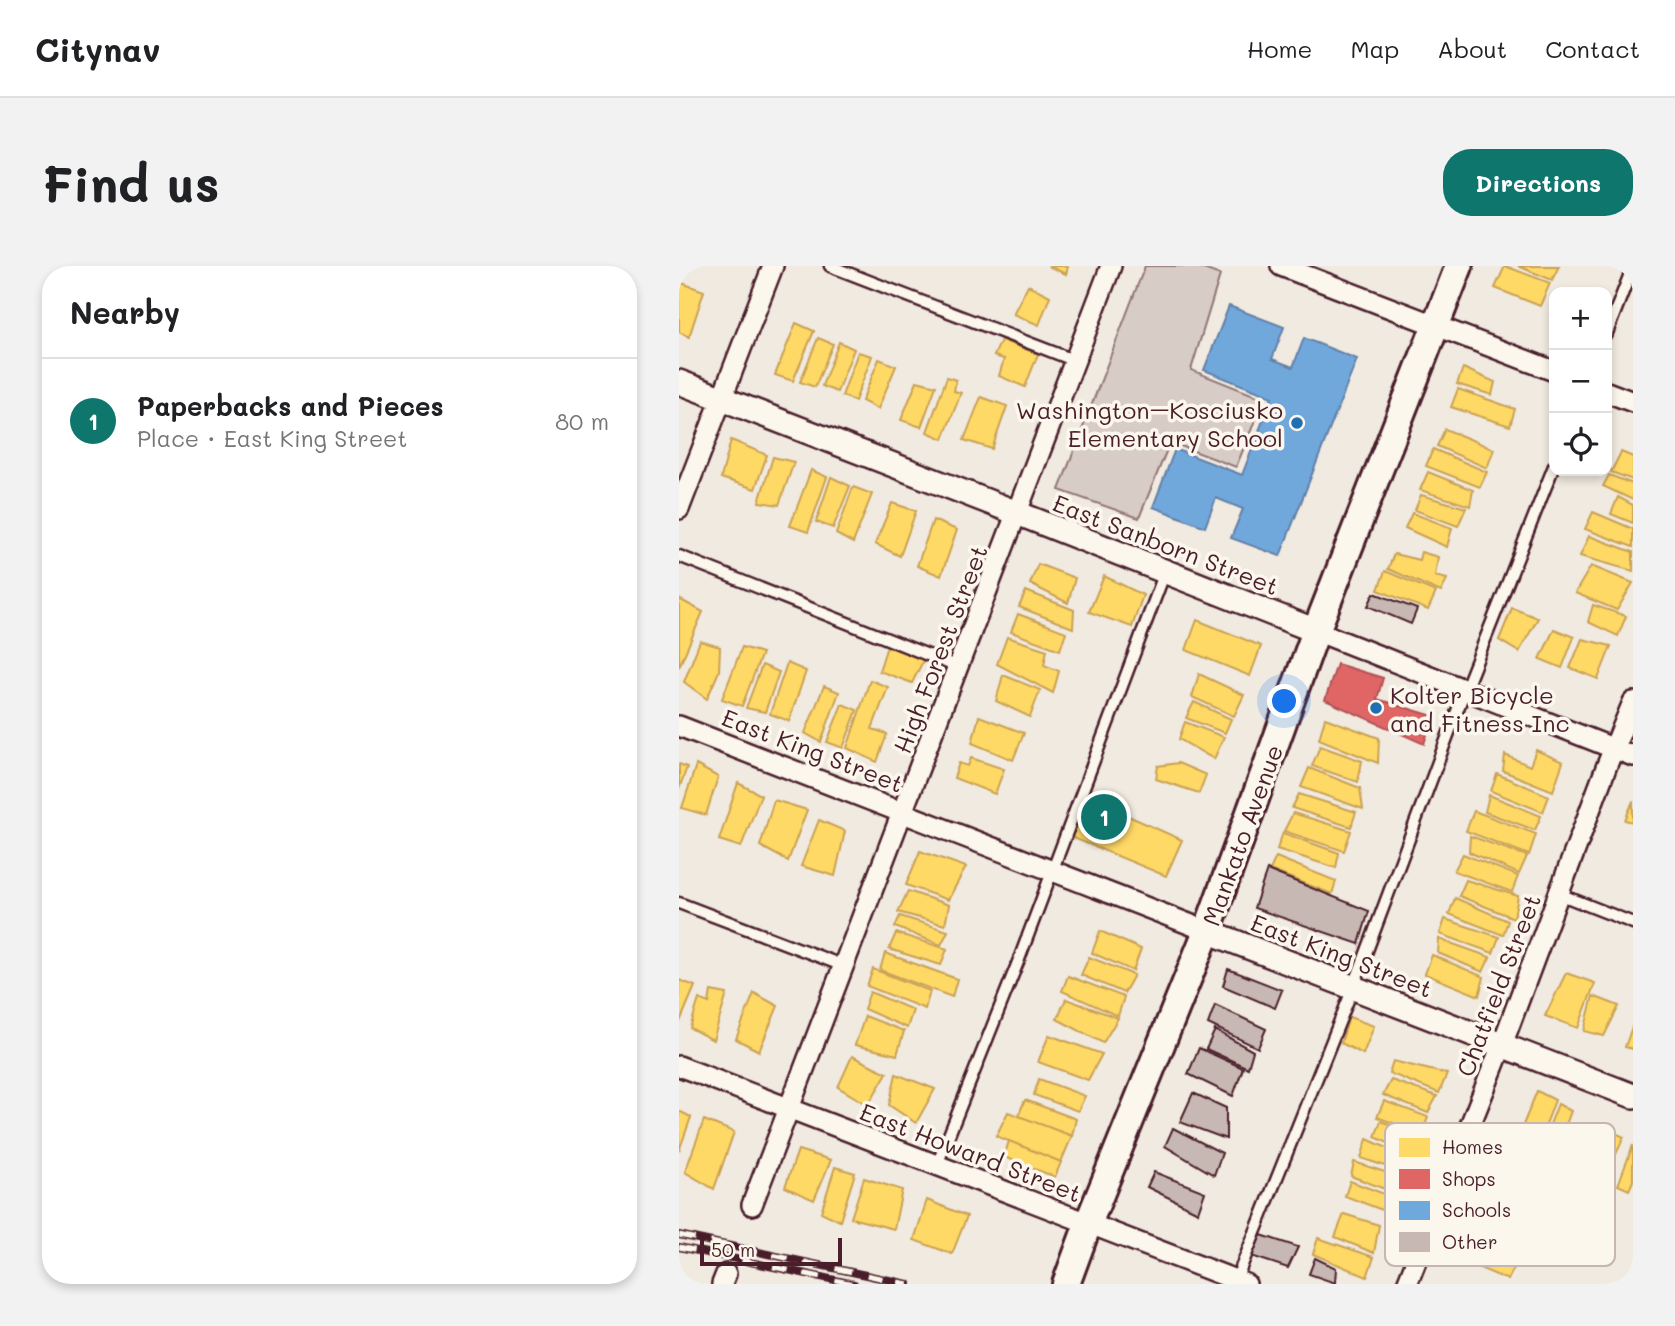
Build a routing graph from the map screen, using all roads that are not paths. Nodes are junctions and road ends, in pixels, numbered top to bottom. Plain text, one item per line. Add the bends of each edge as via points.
1 (773, 266) edge
2 (830, 266) edge
3 (1111, 266) edge
4 (1283, 266) edge
5 (1459, 266) edge
6 (1633, 266) edge
7 (1612, 320) edge
8 (1436, 326) junction
9 (1076, 361) junction
10 (1549, 370) edge
11 (679, 382) edge
12 (1612, 394) edge
13 (722, 399) junction
14 (1633, 402) edge
15 (1550, 476) edge
16 (679, 509) edge
17 (1017, 514) junction
18 (679, 556) edge
19 (1165, 572) junction
20 (1316, 631) junction
21 (959, 667) junction
22 (1465, 690) junction
23 (1633, 702) edge
24 (679, 726) edge
25 (1624, 752) edge
26 (903, 814) junction
27 (1052, 871) junction
28 (1559, 894) junction
29 (679, 903) edge
30 (1633, 923) edge
31 (1207, 931) junction
32 (845, 966) junction
33 (1353, 988) junction
34 (1502, 1045) junction
35 (679, 1066) edge
36 (1633, 1096) edge
37 (790, 1108) junction
38 (1471, 1123) edge
39 (937, 1165) junction
40 (752, 1205) dead end
41 (1088, 1224) junction
42 (1414, 1266) edge
43 (1241, 1282) edge
44 (1066, 1284) edge
45 (1407, 1284) edge

1 - 13 street
2 - 9 lane
3 - 9 street, High Forest Street
4 - 8 street
5 - 8 main road, Mankato Avenue
6 - 7 lane
8 - 10 street
8 - 20 main road, Mankato Avenue
9 - 17 street, High Forest Street
11 - 13 street, East Sanborn Street
12 - 14 street
13 - 16 street
13 - 17 street, East Sanborn Street
15 - 22 lane
17 - 19 street, East Sanborn Street
17 - 21 street, High Forest Street
18 - 21 lane
19 - 20 street, East Sanborn Street
19 - 27 lane
20 - 22 street, East Sanborn Street
20 - 31 main road, Mankato Avenue
21 - 26 street, High Forest Street
22 - 25 street, East Sanborn Street
22 - 33 lane
23 - 25 street, Chatfield Street
24 - 26 street, East King Street
25 - 28 street, Chatfield Street
26 - 27 street, East King Street
26 - 32 street, High Forest Street
27 - 31 street, East King Street
27 - 39 lane
28 - 30 lane
28 - 34 street, Chatfield Street
29 - 32 lane
31 - 33 street, East King Street
31 - 41 main road, Mankato Avenue
32 - 37 street, High Forest Street
33 - 34 street, East King Street
33 - 43 lane
34 - 36 street, East King Street
34 - 38 street, Chatfield Street
35 - 37 street, East Howard Street
37 - 39 street, East Howard Street
37 - 40 street, High Forest Street
39 - 41 street, East Howard Street
41 - 43 street, East Howard Street
41 - 44 main road, Mankato Avenue
42 - 45 street, Chatfield Street

